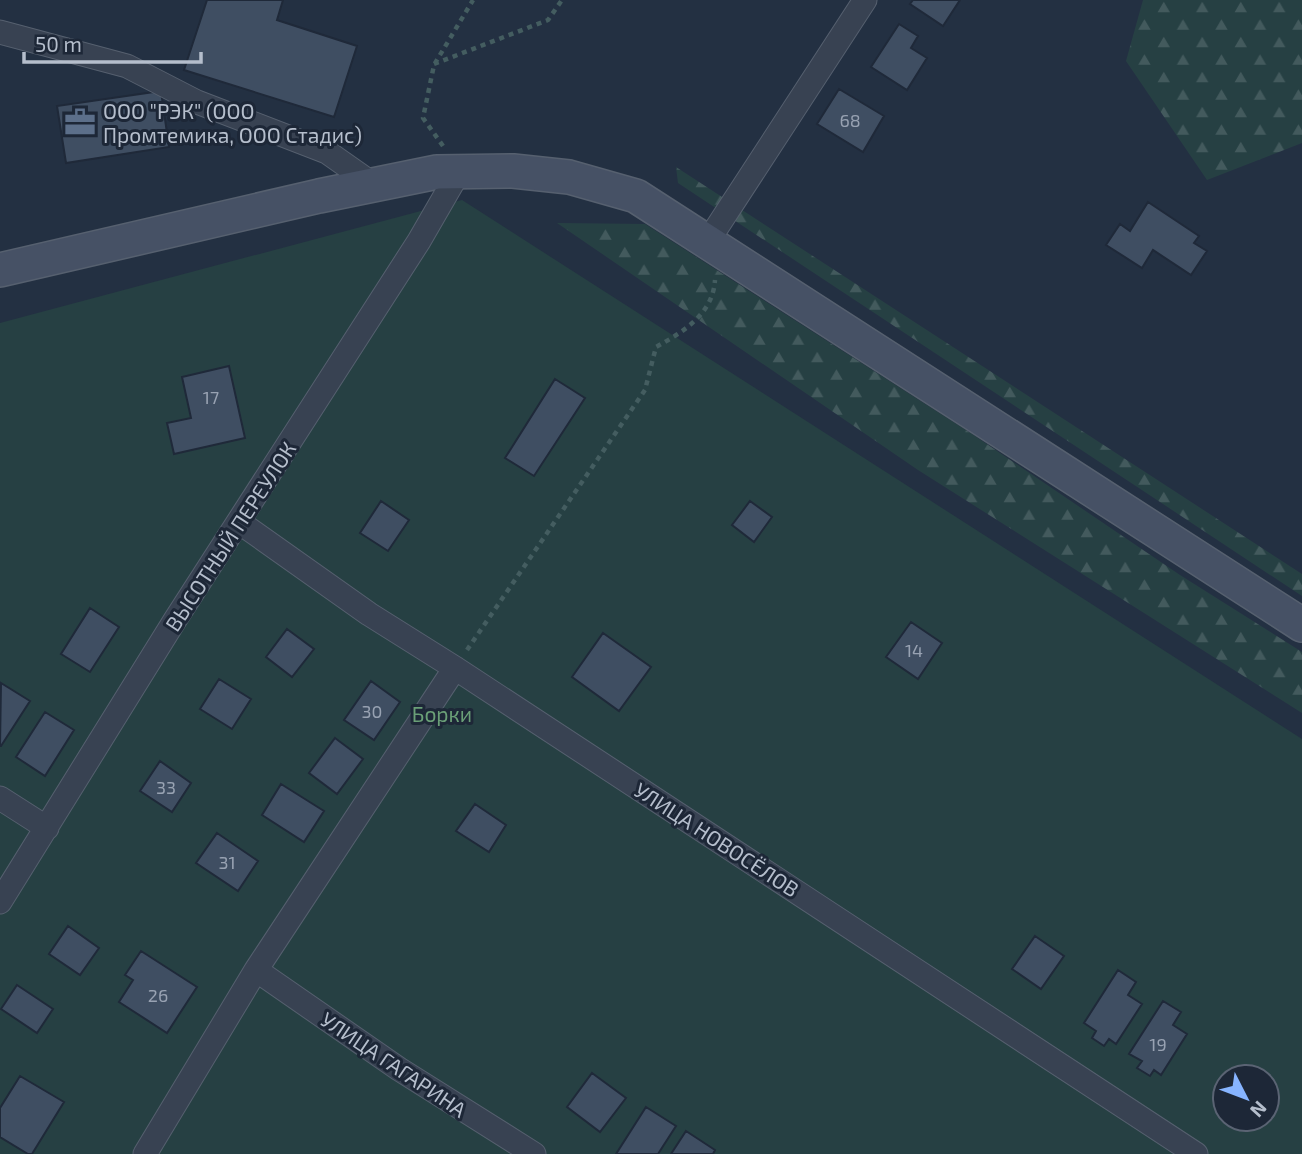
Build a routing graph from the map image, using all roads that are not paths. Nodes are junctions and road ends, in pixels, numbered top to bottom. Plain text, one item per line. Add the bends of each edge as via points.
1 (865, 0) edge
2 (0, 32) edge
3 (460, 170) junction
4 (374, 185) junction
5 (708, 241) junction
6 (0, 270) edge
7 (239, 522) junction
8 (1302, 625) edge
9 (455, 668) junction
10 (0, 798) edge
11 (47, 828) junction
12 (0, 902) edge
13 (256, 970) junction
14 (145, 1154) edge
15 (534, 1154) edge
16 (1196, 1154) edge

1 - 5 street
2 - 4 street via 127,66 197,102 327,152
3 - 4 street
3 - 5 street via 569,177 636,195
3 - 7 street, ВЫСОТНЫЙ ПЕРЕУЛОК
4 - 6 street
5 - 8 street
7 - 9 street, УЛИЦА НОВОСЁЛОВ
7 - 11 street, ВЫСОТНЫЙ ПЕРЕУЛОК
9 - 13 street
9 - 16 street, УЛИЦА НОВОСЁЛОВ
10 - 11 street
11 - 12 street, ВЫСОТНЫЙ ПЕРЕУЛОК
13 - 14 street
13 - 15 street, УЛИЦА ГАГАРИНА via 399,1069

